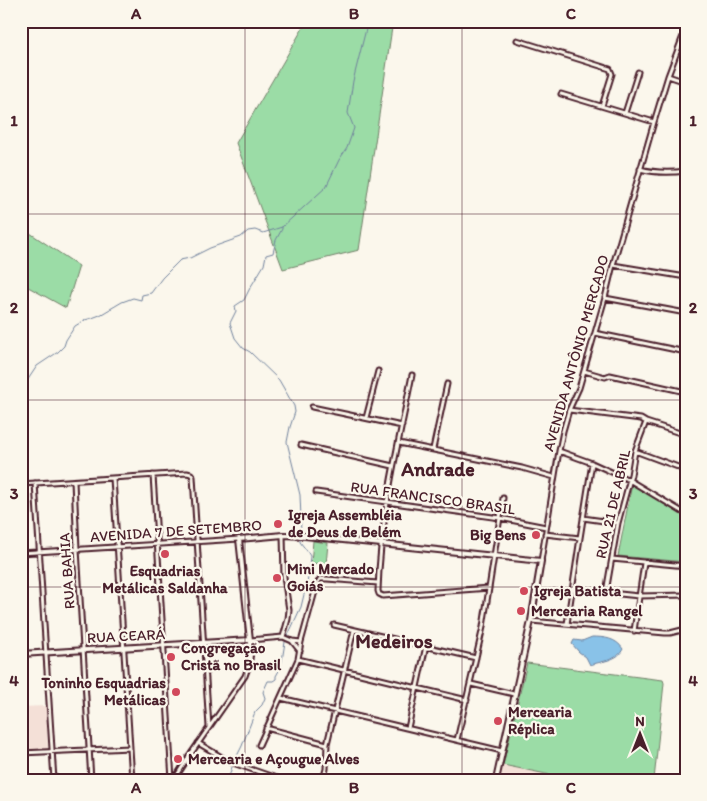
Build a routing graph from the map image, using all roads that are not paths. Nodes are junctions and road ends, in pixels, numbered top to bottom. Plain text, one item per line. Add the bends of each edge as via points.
1 (686, 28) edge
2 (684, 37) edge
3 (517, 40) dead end
4 (638, 72) dead end
5 (668, 76) junction
6 (686, 82) edge
7 (561, 94) dead end
8 (602, 106) junction
9 (625, 113) junction
10 (654, 122) junction
11 (640, 169) junction
12 (686, 171) edge
13 (613, 265) junction
14 (686, 277) edge
15 (605, 298) junction
16 (686, 313) edge
17 (594, 333) junction
18 (686, 352) edge
19 (378, 371) dead end
20 (584, 371) junction
21 (412, 375) dead end
22 (686, 381) edge
23 (446, 384) dead end
24 (685, 392) edge
25 (312, 407) dead end
26 (569, 410) junction
27 (366, 418) junction
28 (646, 422) junction
29 (402, 426) junction
30 (686, 435) edge
31 (399, 443) junction
32 (301, 445) dead end
33 (433, 449) junction
34 (559, 451) junction
35 (635, 451) junction
36 (592, 464) junction
37 (393, 466) junction
38 (686, 473) edge
39 (153, 475) junction
40 (554, 477) junction
41 (114, 478) junction
42 (74, 480) junction
43 (629, 480) junction
44 (35, 483) junction
45 (21, 484) edge
46 (316, 492) dead end
47 (503, 498) dead end
48 (387, 502) junction
49 (686, 514) edge
50 (500, 518) junction
51 (583, 518) junction
52 (618, 523) junction
53 (546, 528) junction
54 (544, 534) junction
55 (284, 535) junction
56 (580, 538) junction
57 (239, 539) junction
58 (197, 541) junction
59 (157, 543) junction
60 (380, 544) junction
61 (117, 546) junction
62 (77, 549) junction
63 (40, 552) junction
64 (21, 553) edge
65 (494, 556) junction
66 (612, 559) junction
67 (540, 561) junction
68 (644, 562) junction
69 (686, 566) edge
70 (378, 583) junction
71 (489, 588) junction
72 (572, 589) junction
73 (606, 592) junction
74 (686, 595) edge
75 (640, 596) junction
76 (531, 621) junction
77 (567, 624) junction
78 (334, 625) dead end
79 (686, 629) edge
80 (354, 630) junction
81 (634, 631) junction
82 (284, 637) junction
83 (250, 640) junction
84 (292, 640) junction
85 (301, 642) junction
86 (204, 643) junction
87 (164, 645) junction
88 (426, 646) junction
89 (123, 648) junction
90 (84, 650) junction
91 (300, 651) junction
92 (47, 652) junction
93 (21, 654) edge
94 (476, 658) junction
95 (298, 659) junction
96 (345, 670) junction
97 (470, 684) junction
98 (417, 687) junction
99 (514, 694) junction
100 (281, 698) junction
101 (467, 700) junction
102 (335, 711) junction
103 (210, 727) junction
104 (266, 728) junction
105 (408, 728) junction
106 (457, 740) junction
107 (198, 743) junction
108 (327, 744) junction
109 (259, 746) dead end
110 (130, 748) junction
111 (89, 750) junction
112 (502, 751) junction
113 (52, 752) junction
114 (21, 753) edge
115 (54, 780) edge
116 (91, 780) edge
117 (132, 780) edge
118 (173, 780) edge
119 (282, 780) edge
120 (323, 780) edge
121 (496, 780) edge

1 - 2 street, AVENIDA ANTÔNIO MERCADO
2 - 5 street, AVENIDA ANTÔNIO MERCADO
3 - 8 street via 610,69 612,74
4 - 9 street
5 - 6 street
5 - 10 street, AVENIDA ANTÔNIO MERCADO
7 - 8 street
8 - 9 street
9 - 10 street
10 - 11 street, AVENIDA ANTÔNIO MERCADO
11 - 12 street via 651,172
11 - 13 street, AVENIDA ANTÔNIO MERCADO
13 - 14 street
13 - 15 street, AVENIDA ANTÔNIO MERCADO
15 - 16 street
15 - 17 street, AVENIDA ANTÔNIO MERCADO
17 - 18 street
17 - 20 street, AVENIDA ANTÔNIO MERCADO
19 - 27 street
20 - 24 street
20 - 26 street, AVENIDA ANTÔNIO MERCADO
21 - 29 street
22 - 24 street
23 - 33 street
25 - 27 street
26 - 28 street
26 - 34 street, AVENIDA ANTÔNIO MERCADO
27 - 29 street
28 - 30 street
28 - 35 street, RUA 21 DE ABRIL
29 - 31 street
31 - 33 street
31 - 37 street
32 - 37 street
33 - 40 street
34 - 36 street
34 - 40 street, AVENIDA ANTÔNIO MERCADO
35 - 38 street
35 - 43 street, RUA 21 DE ABRIL
36 - 43 street
36 - 51 street
37 - 48 street
39 - 41 street
39 - 58 street via 191,474
39 - 59 street
40 - 53 street, AVENIDA ANTÔNIO MERCADO
41 - 42 street
41 - 61 street
42 - 44 street
42 - 62 street, RUA BAHIA
43 - 49 street
43 - 52 street, RUA 21 DE ABRIL
44 - 45 street
44 - 63 street
46 - 48 street, RUA FRANCISCO BRASIL
47 - 50 street
48 - 50 street, RUA FRANCISCO BRASIL
48 - 60 street
50 - 53 street, RUA FRANCISCO BRASIL
50 - 65 street
51 - 52 street
51 - 56 street
52 - 66 street, RUA 21 DE ABRIL
53 - 54 street, AVENIDA ANTÔNIO MERCADO
54 - 56 street
54 - 67 street, AVENIDA ANTÔNIO MERCADO
55 - 57 street, AVENIDA 7 DE SETEMBRO
55 - 60 street, AVENIDA 7 DE SETEMBRO
55 - 82 street via 284,577 289,610
56 - 72 street
57 - 58 street, AVENIDA 7 DE SETEMBRO
57 - 83 street
58 - 59 street, AVENIDA 7 DE SETEMBRO
58 - 86 street
59 - 61 street, AVENIDA 7 DE SETEMBRO
59 - 87 street
60 - 65 street, AVENIDA 7 DE SETEMBRO
60 - 70 street
61 - 62 street, AVENIDA 7 DE SETEMBRO
61 - 89 street
62 - 63 street, AVENIDA 7 DE SETEMBRO
62 - 90 street, RUA BAHIA
63 - 64 street, AVENIDA 7 DE SETEMBRO
63 - 92 street
65 - 67 street, AVENIDA 7 DE SETEMBRO
65 - 71 street
66 - 68 street
66 - 73 street, RUA 21 DE ABRIL
67 - 76 street, AVENIDA ANTÔNIO MERCADO
68 - 69 street
68 - 75 street
70 - 71 street via 382,596
70 - 85 street via 320,579
71 - 94 street
72 - 73 street
72 - 77 street
73 - 75 street
74 - 75 street
75 - 81 street
76 - 77 street
76 - 99 street, AVENIDA ANTÔNIO MERCADO
77 - 81 street
78 - 80 street
79 - 81 street via 670,633
80 - 88 street
80 - 96 street
82 - 83 street, RUA CEARÁ
82 - 84 street, RUA CEARÁ
83 - 86 street, RUA CEARÁ
83 - 103 street via 251,652 245,676
84 - 85 street, RUA CEARÁ
84 - 91 street
85 - 91 street
86 - 87 street, RUA CEARÁ
86 - 103 street
87 - 89 street, RUA CEARÁ
87 - 118 street
88 - 94 street
88 - 98 street
89 - 90 street, RUA CEARÁ
89 - 110 street
90 - 92 street, RUA CEARÁ
90 - 111 street, RUA BAHIA
91 - 95 street
92 - 93 street, RUA CEARÁ
92 - 113 street
94 - 97 street
95 - 96 street
95 - 100 street
96 - 98 street
96 - 102 street
97 - 99 street
97 - 101 street
98 - 101 street
98 - 105 street
99 - 112 street, AVENIDA ANTÔNIO MERCADO
100 - 102 street
100 - 104 street
101 - 106 street
102 - 105 street
102 - 108 street
103 - 107 street
104 - 108 street
104 - 109 street
105 - 106 street
106 - 112 street
107 - 118 street
107 - 119 street via 234,763
108 - 120 street
110 - 111 street
110 - 117 street
111 - 113 street
111 - 116 street, RUA BAHIA
112 - 121 street, AVENIDA ANTÔNIO MERCADO
113 - 114 street
113 - 115 street

